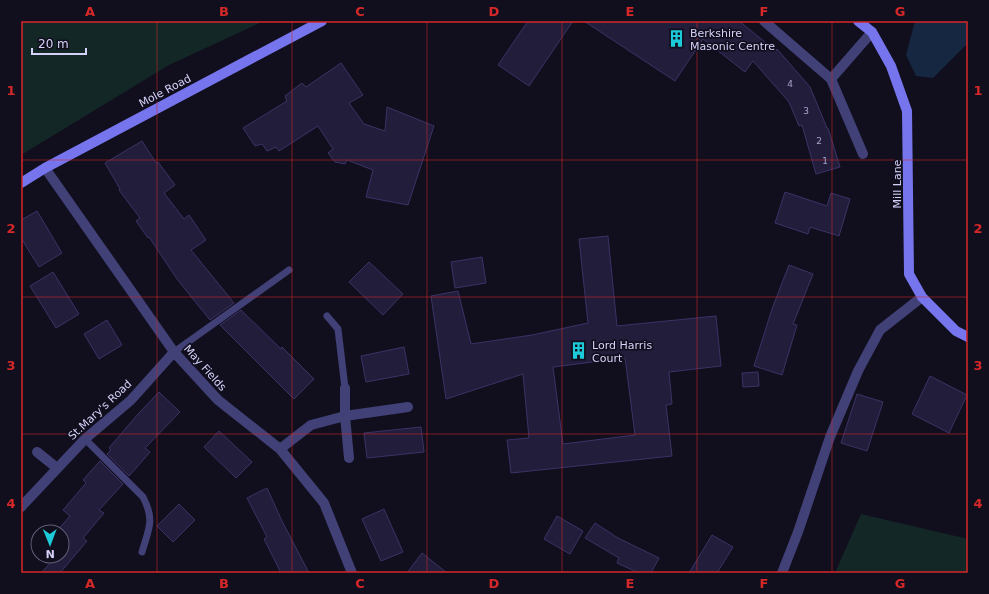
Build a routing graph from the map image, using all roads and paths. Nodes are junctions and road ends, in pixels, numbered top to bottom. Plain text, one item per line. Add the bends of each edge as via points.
1 (322, 21) edge
2 (764, 21) edge
3 (858, 21) edge
4 (872, 32) junction
5 (831, 79) junction
6 (863, 154) dead end
7 (45, 168) junction
8 (21, 183) edge
9 (290, 270) dead end
10 (922, 297) junction
11 (327, 316) dead end
12 (968, 337) edge
13 (174, 352) junction
14 (345, 388) joint
15 (408, 407) dead end
16 (345, 416) junction
17 (85, 438) junction
18 (280, 449) junction
19 (37, 452) dead end
20 (349, 458) dead end
21 (57, 468) junction
22 (21, 507) edge
23 (142, 552) dead end
24 (352, 573) edge
25 (782, 573) edge

1 - 7 street, Mole Road
2 - 5 street
3 - 4 street, Mill Lane
4 - 5 street
4 - 10 street, Mill Lane via 891,66 907,111 909,274
5 - 6 street
7 - 8 street, Mole Road
7 - 13 street, May Fields
9 - 13 lane
10 - 12 street, Mill Lane via 956,331
10 - 25 street via 880,330 858,371 830,437
11 - 14 lane via 339,333
13 - 17 street, St.Mary's Road via 131,400
13 - 18 street, May Fields via 218,400
14 - 16 street
15 - 16 street
16 - 18 street via 311,425
16 - 20 street
17 - 21 street, St.Mary's Road
17 - 23 lane via 143,497 149,508 150,524
18 - 24 street, May Fields via 324,503
19 - 21 street
21 - 22 street, St.Mary's Road

